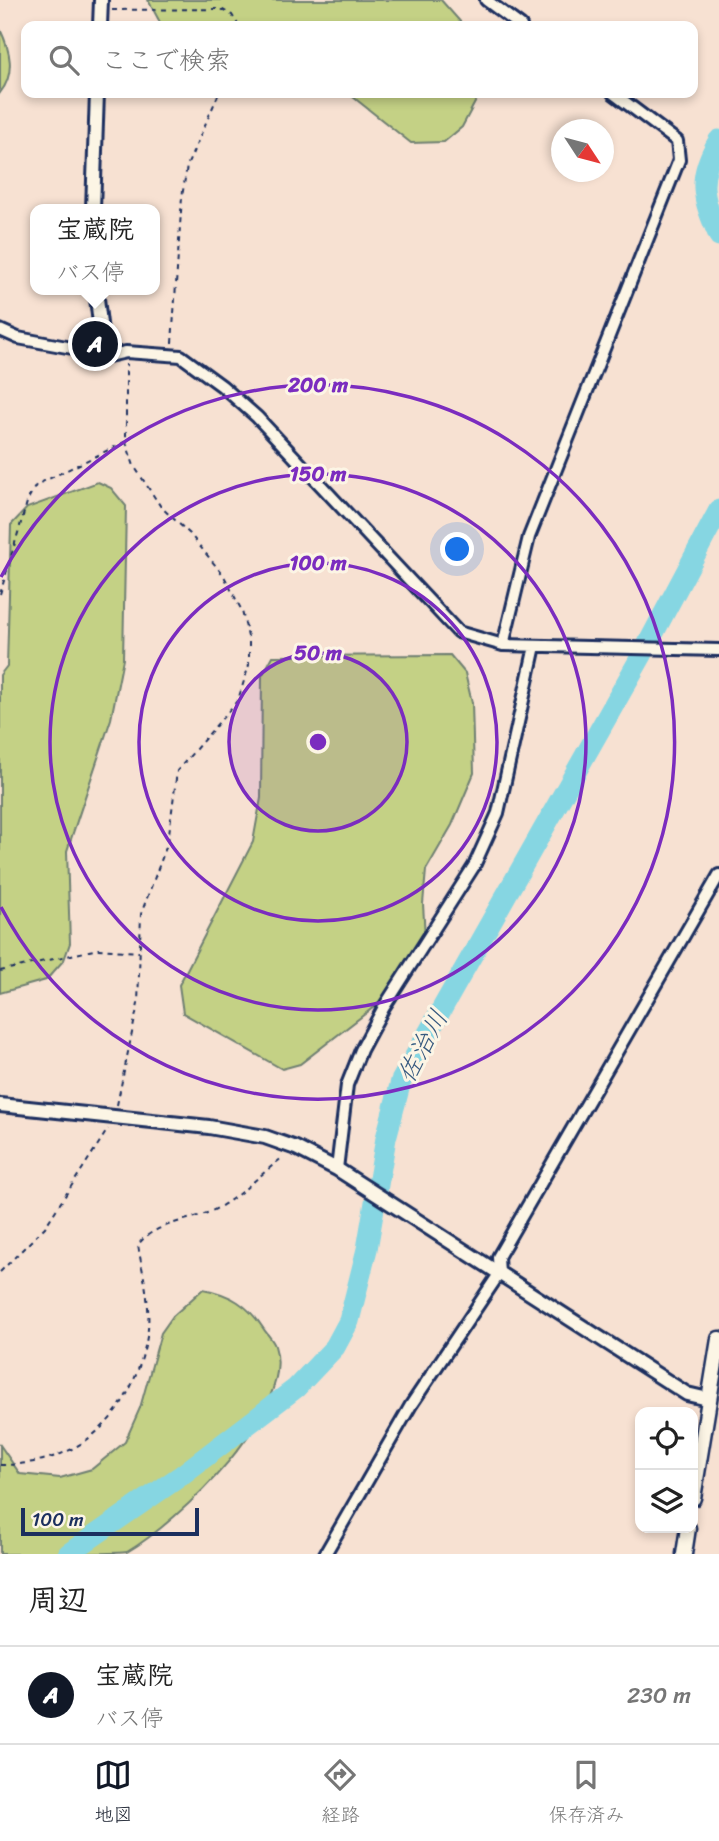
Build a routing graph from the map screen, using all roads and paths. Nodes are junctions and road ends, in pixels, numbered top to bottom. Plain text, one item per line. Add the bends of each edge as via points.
1 (486, 0) edge
2 (101, 5) edge
3 (236, 21) edge
4 (514, 21) edge
5 (97, 98) edge
6 (217, 98) edge
7 (620, 98) edge
8 (93, 204) edge
9 (97, 295) edge
10 (0, 330) edge
11 (126, 352) junction
12 (171, 355) junction
13 (104, 357) junction
14 (126, 442) junction
15 (0, 594) edge
16 (503, 645) junction
17 (535, 646) junction
18 (719, 650) edge
19 (719, 875) edge
20 (139, 952) junction
21 (0, 971) edge
22 (0, 1105) edge
23 (115, 1116) junction
24 (296, 1148) junction
25 (337, 1169) junction
26 (0, 1272) edge
27 (499, 1274) junction
28 (719, 1339) edge
29 (708, 1399) junction
30 (0, 1465) edge
31 (697, 1470) edge
32 (687, 1533) edge
33 (325, 1554) edge
34 (684, 1554) edge

1 - 4 street
2 - 3 path via 221,9
5 - 8 street
6 - 12 path via 187,166
7 - 16 street via 677,141 679,160 529,537
9 - 13 street
10 - 13 street
11 - 12 street
11 - 13 street
11 - 14 path
12 - 16 street via 181,356 257,417 458,632
14 - 15 path via 36,485
14 - 20 path via 145,486 224,576 242,611 249,641 249,665 238,700 177,771 168,842 141,914
16 - 17 street
17 - 18 street
17 - 25 street via 498,813 474,866 361,1050 347,1085
19 - 27 street via 498,1257
20 - 21 path via 98,949
20 - 23 path via 138,1004
22 - 23 street
23 - 24 street via 209,1127
23 - 26 path via 45,1227
24 - 25 street
24 - 30 path via 210,1212 144,1238 138,1245 148,1313 146,1340 132,1383 116,1411 88,1442 50,1460
25 - 27 street
27 - 29 street via 687,1394
27 - 33 street via 411,1405
28 - 29 main road
29 - 31 main road
32 - 34 main road

